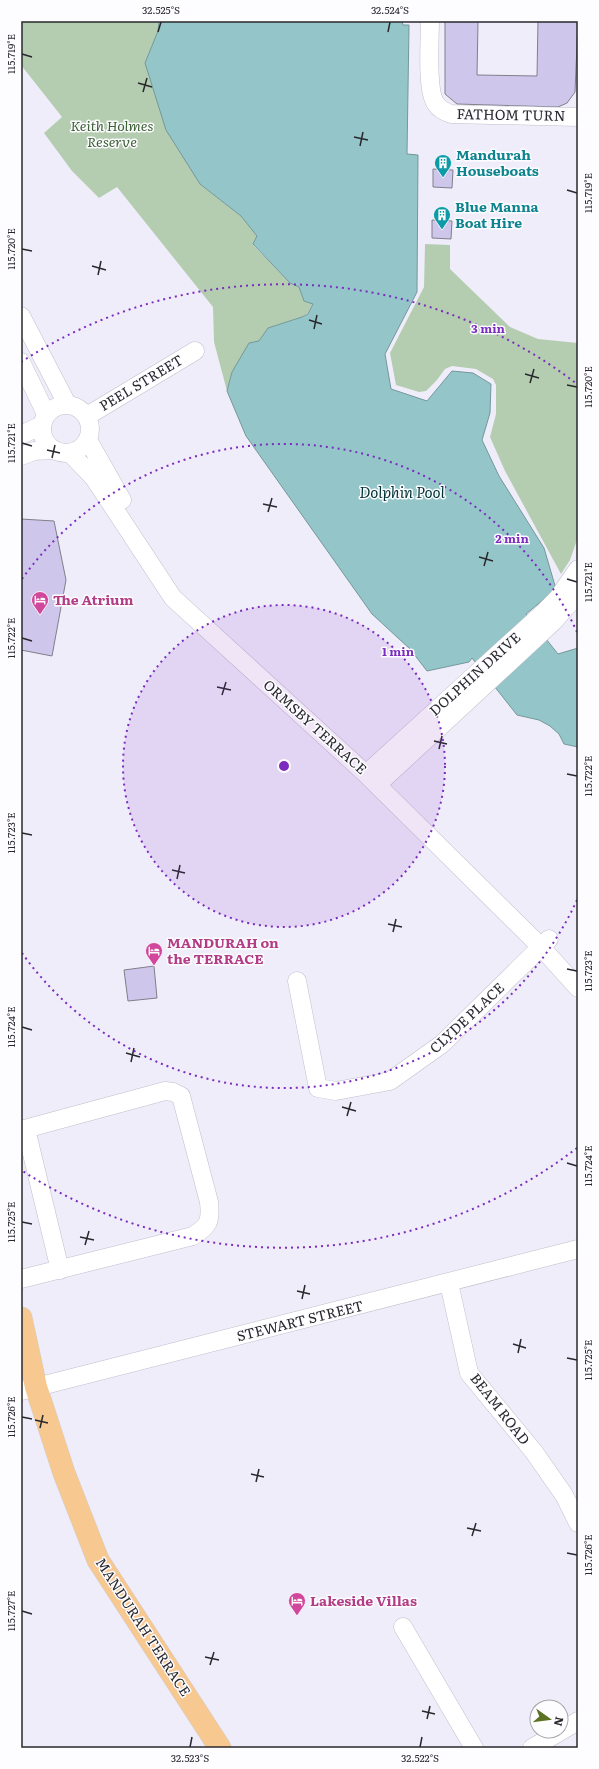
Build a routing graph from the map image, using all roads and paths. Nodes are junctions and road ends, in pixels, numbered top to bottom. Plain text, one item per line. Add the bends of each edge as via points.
1 (430, 21) edge
2 (578, 117) edge
3 (21, 316) edge
4 (195, 351) dead end
5 (21, 362) edge
6 (67, 404) junction
7 (87, 416) junction
8 (44, 419) junction
9 (21, 434) edge
10 (88, 440) junction
11 (62, 451) junction
12 (21, 456) edge
13 (578, 569) edge
14 (578, 594) edge
15 (562, 603) junction
16 (376, 776) junction
17 (545, 943) junction
18 (578, 971) edge
19 (297, 981) dead end
20 (578, 988) edge
21 (24, 1129) edge
22 (578, 1249) edge
23 (60, 1270) junction
24 (21, 1279) edge
25 (449, 1283) junction
26 (21, 1318) edge
27 (26, 1385) edge
28 (578, 1523) edge
29 (403, 1627) dead end
30 (578, 1721) edge
31 (569, 1726) edge
32 (547, 1739) edge
33 (203, 1748) edge
34 (220, 1748) edge
35 (474, 1748) edge
36 (532, 1748) edge

1 - 2 street, FATHOM TURN via 430,91 442,111 451,114
3 - 6 street
4 - 7 street, PEEL STREET
5 - 8 street
6 - 7 street via 75,405
6 - 8 street via 52,408
7 - 10 street via 90,423
8 - 9 street
8 - 11 street via 44,439
10 - 11 street via 77,451
10 - 16 street, ORMSBY TERRACE via 115,489 177,584
11 - 12 street via 34,451
11 - 16 street, ORMSBY TERRACE via 94,478 173,598
13 - 15 street, DOLPHIN DRIVE
14 - 15 street, DOLPHIN DRIVE
15 - 16 street, DOLPHIN DRIVE via 436,710
15 - 16 street, DOLPHIN DRIVE via 455,713
16 - 17 street, ORMSBY TERRACE
17 - 18 street, ORMSBY TERRACE
17 - 19 street, CLYDE PLACE via 442,1044 390,1081 336,1091 318,1088
17 - 20 street, ORMSBY TERRACE
21 - 23 street
21 - 23 street via 164,1091 173,1092 181,1096 209,1202 207,1224 193,1236
22 - 25 street, STEWART STREET
23 - 24 street
25 - 27 street, STEWART STREET
25 - 28 street, BEAM ROAD via 470,1372 534,1452 564,1495
26 - 27 main road, MANDURAH TERRACE
27 - 33 main road, MANDURAH TERRACE via 55,1478 80,1546 122,1620
27 - 34 main road, MANDURAH TERRACE via 98,1560
29 - 35 street
30 - 31 street
32 - 36 street

